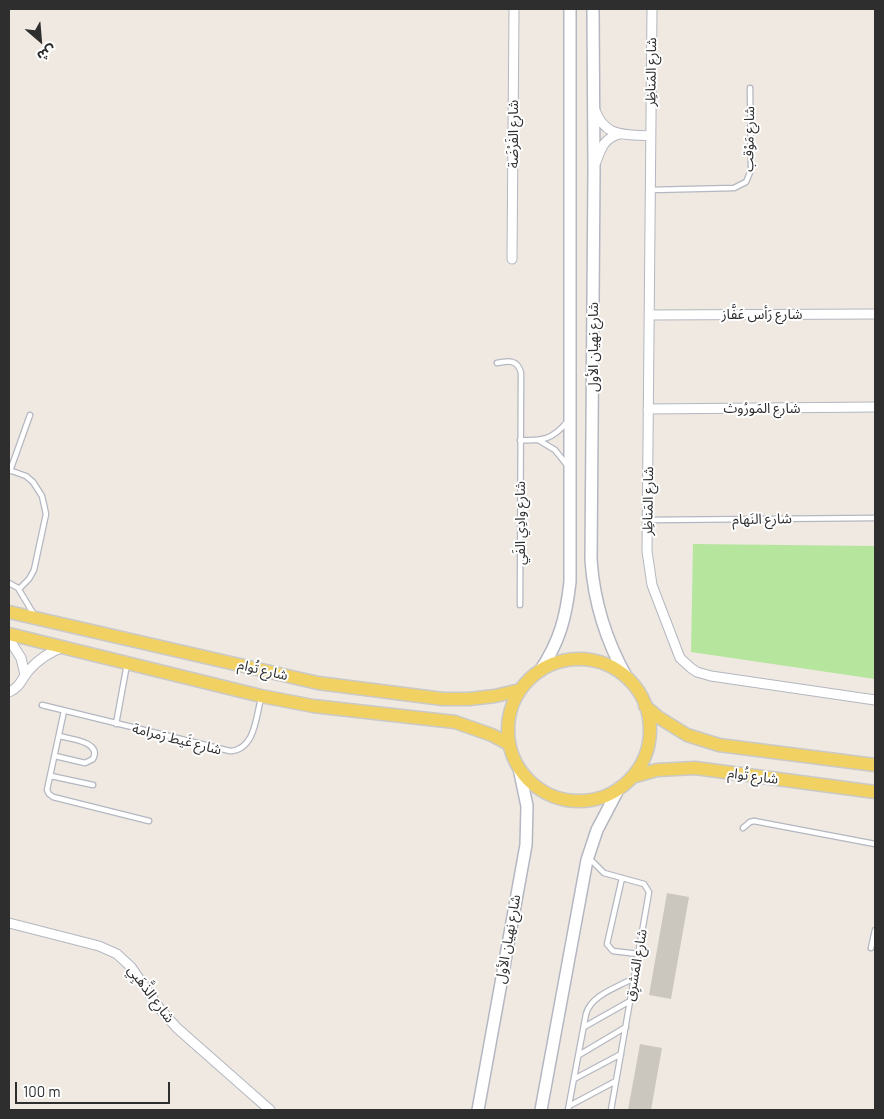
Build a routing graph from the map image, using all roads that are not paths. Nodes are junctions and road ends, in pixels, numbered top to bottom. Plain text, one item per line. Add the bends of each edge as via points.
1 (514, 9) edge
2 (570, 9) edge
3 (593, 9) edge
4 (652, 9) edge
5 (750, 88) dead end
6 (593, 103) junction
7 (620, 134) junction
8 (650, 136) junction
9 (594, 170) junction
10 (650, 190) junction
11 (512, 259) dead end
12 (875, 314) edge
13 (648, 315) junction
14 (497, 362) dead end
15 (875, 408) edge
16 (648, 409) junction
17 (30, 415) dead end
18 (570, 419) junction
19 (520, 440) junction
20 (540, 441) junction
21 (570, 469) junction
22 (10, 471) edge
23 (875, 518) edge
24 (648, 520) junction
25 (9, 583) edge
26 (20, 589) junction
27 (520, 605) dead end
28 (9, 612) edge
29 (37, 618) junction
30 (9, 634) edge
31 (9, 639) edge
32 (63, 647) junction
33 (128, 662) junction
34 (540, 671) junction
35 (25, 675) junction
36 (627, 678) junction
37 (520, 690) junction
38 (9, 692) edge
39 (261, 696) junction
40 (875, 700) edge
41 (42, 706) dead end
42 (645, 706) junction
43 (64, 711) junction
44 (116, 724) junction
45 (59, 736) junction
46 (509, 744) junction
47 (55, 756) junction
48 (875, 766) edge
49 (519, 768) junction
50 (50, 776) junction
51 (632, 776) junction
52 (93, 785) dead end
53 (619, 788) junction
54 (875, 792) edge
55 (149, 821) dead end
56 (743, 828) dead end
57 (875, 844) edge
58 (588, 856) junction
59 (622, 878) junction
60 (9, 923) edge
61 (875, 930) edge
62 (871, 948) dead end
63 (638, 954) junction
64 (634, 978) junction
65 (630, 1001) junction
66 (584, 1028) junction
67 (626, 1028) junction
68 (621, 1054) junction
69 (579, 1055) junction
70 (574, 1079) junction
71 (616, 1081) junction
72 (568, 1108) edge
73 (270, 1110) edge
74 (478, 1110) edge
75 (541, 1110) edge
76 (612, 1110) edge

1 - 11 street, شارع الفَرْضَة
2 - 18 main road, شارع نهيان الأول
3 - 6 main road, شارع نهيان الأول
4 - 8 street, شارع المَناظِر
5 - 10 lane, شارع مَوْقب via 751,170 746,182 734,188
6 - 7 street via 603,126
6 - 9 main road, شارع نهيان الأول
7 - 8 street
7 - 9 street via 602,146
8 - 10 street, شارع المَناظِر
9 - 36 main road, شارع نهيان الأول via 592,580 601,621
10 - 13 street, شارع المَناظِر
12 - 13 street, شارع رَأس عَفَّاز
13 - 16 street, شارع المَناظِر
14 - 19 lane, شارع وادِي الفَي via 512,361 520,370
15 - 16 street, شارع المَورُوث
16 - 24 street, شارع المَناظِر
17 - 22 lane
18 - 20 lane via 560,430
18 - 21 main road, شارع نهيان الأول
19 - 20 lane
19 - 27 lane, شارع وادِي الفَي
20 - 21 lane via 555,450
21 - 34 main road, شارع نهيان الأول via 568,601 559,638
22 - 26 lane via 33,482 42,496 46,514 34,570
23 - 24 lane, شارع النَهام
24 - 40 street, شارع المَناظِر via 647,551 652,584 680,658 691,668 712,676
25 - 26 lane
26 - 29 lane
28 - 29 main road, شارع تُوام
29 - 37 main road, شارع تُوام via 318,683 443,699 478,698
30 - 32 main road, شارع تُوام
31 - 35 street via 21,658
32 - 33 main road, شارع تُوام
32 - 35 street via 42,658
33 - 39 main road, شارع تُوام
33 - 44 lane, شارع غَيط رَمرامة
34 - 36 main road via 561,662 585,660 608,665
34 - 37 main road
35 - 38 street
36 - 42 main road
37 - 46 main road via 509,716
39 - 44 lane, شارع غَيط رَمرامة via 249,741 234,751
39 - 46 main road, شارع تُوام via 314,706 455,722 474,727
41 - 43 lane, شارع غَيط رَمرامة
42 - 48 main road, شارع تُوام via 686,735 719,745
42 - 51 main road via 650,727 648,743 644,758
43 - 44 lane, شارع غَيط رَمرامة
43 - 45 lane
45 - 47 lane
45 - 47 lane via 92,746 94,757 85,762
46 - 49 main road
47 - 50 lane
49 - 53 main road via 543,791 568,800 594,799
49 - 74 main road, شارع نهيان الأول via 527,806 526,845
50 - 52 lane
50 - 55 lane via 47,790 51,796
51 - 53 main road
51 - 54 main road, شارع تُوام via 657,770 695,768
53 - 58 main road via 600,822
56 - 57 lane via 754,821
58 - 59 lane, شارع المَشرِق via 604,872
58 - 75 main road
59 - 63 lane, شارع المَشرِق via 641,882 649,892
59 - 63 lane via 607,944 613,951
60 - 73 street, شارع الذَّهَبِي via 99,946 117,954 131,967 177,1028
61 - 62 lane
63 - 64 lane, شارع المَشرِق
64 - 65 lane, شارع المَشرِق
64 - 66 lane via 592,1002
65 - 66 lane
65 - 67 lane, شارع المَشرِق
66 - 69 lane
67 - 68 lane, شارع المَشرِق
67 - 69 lane
68 - 70 lane
68 - 71 lane, شارع المَشرِق
69 - 70 lane
70 - 72 lane
71 - 72 lane
71 - 76 lane, شارع المَشرِق

